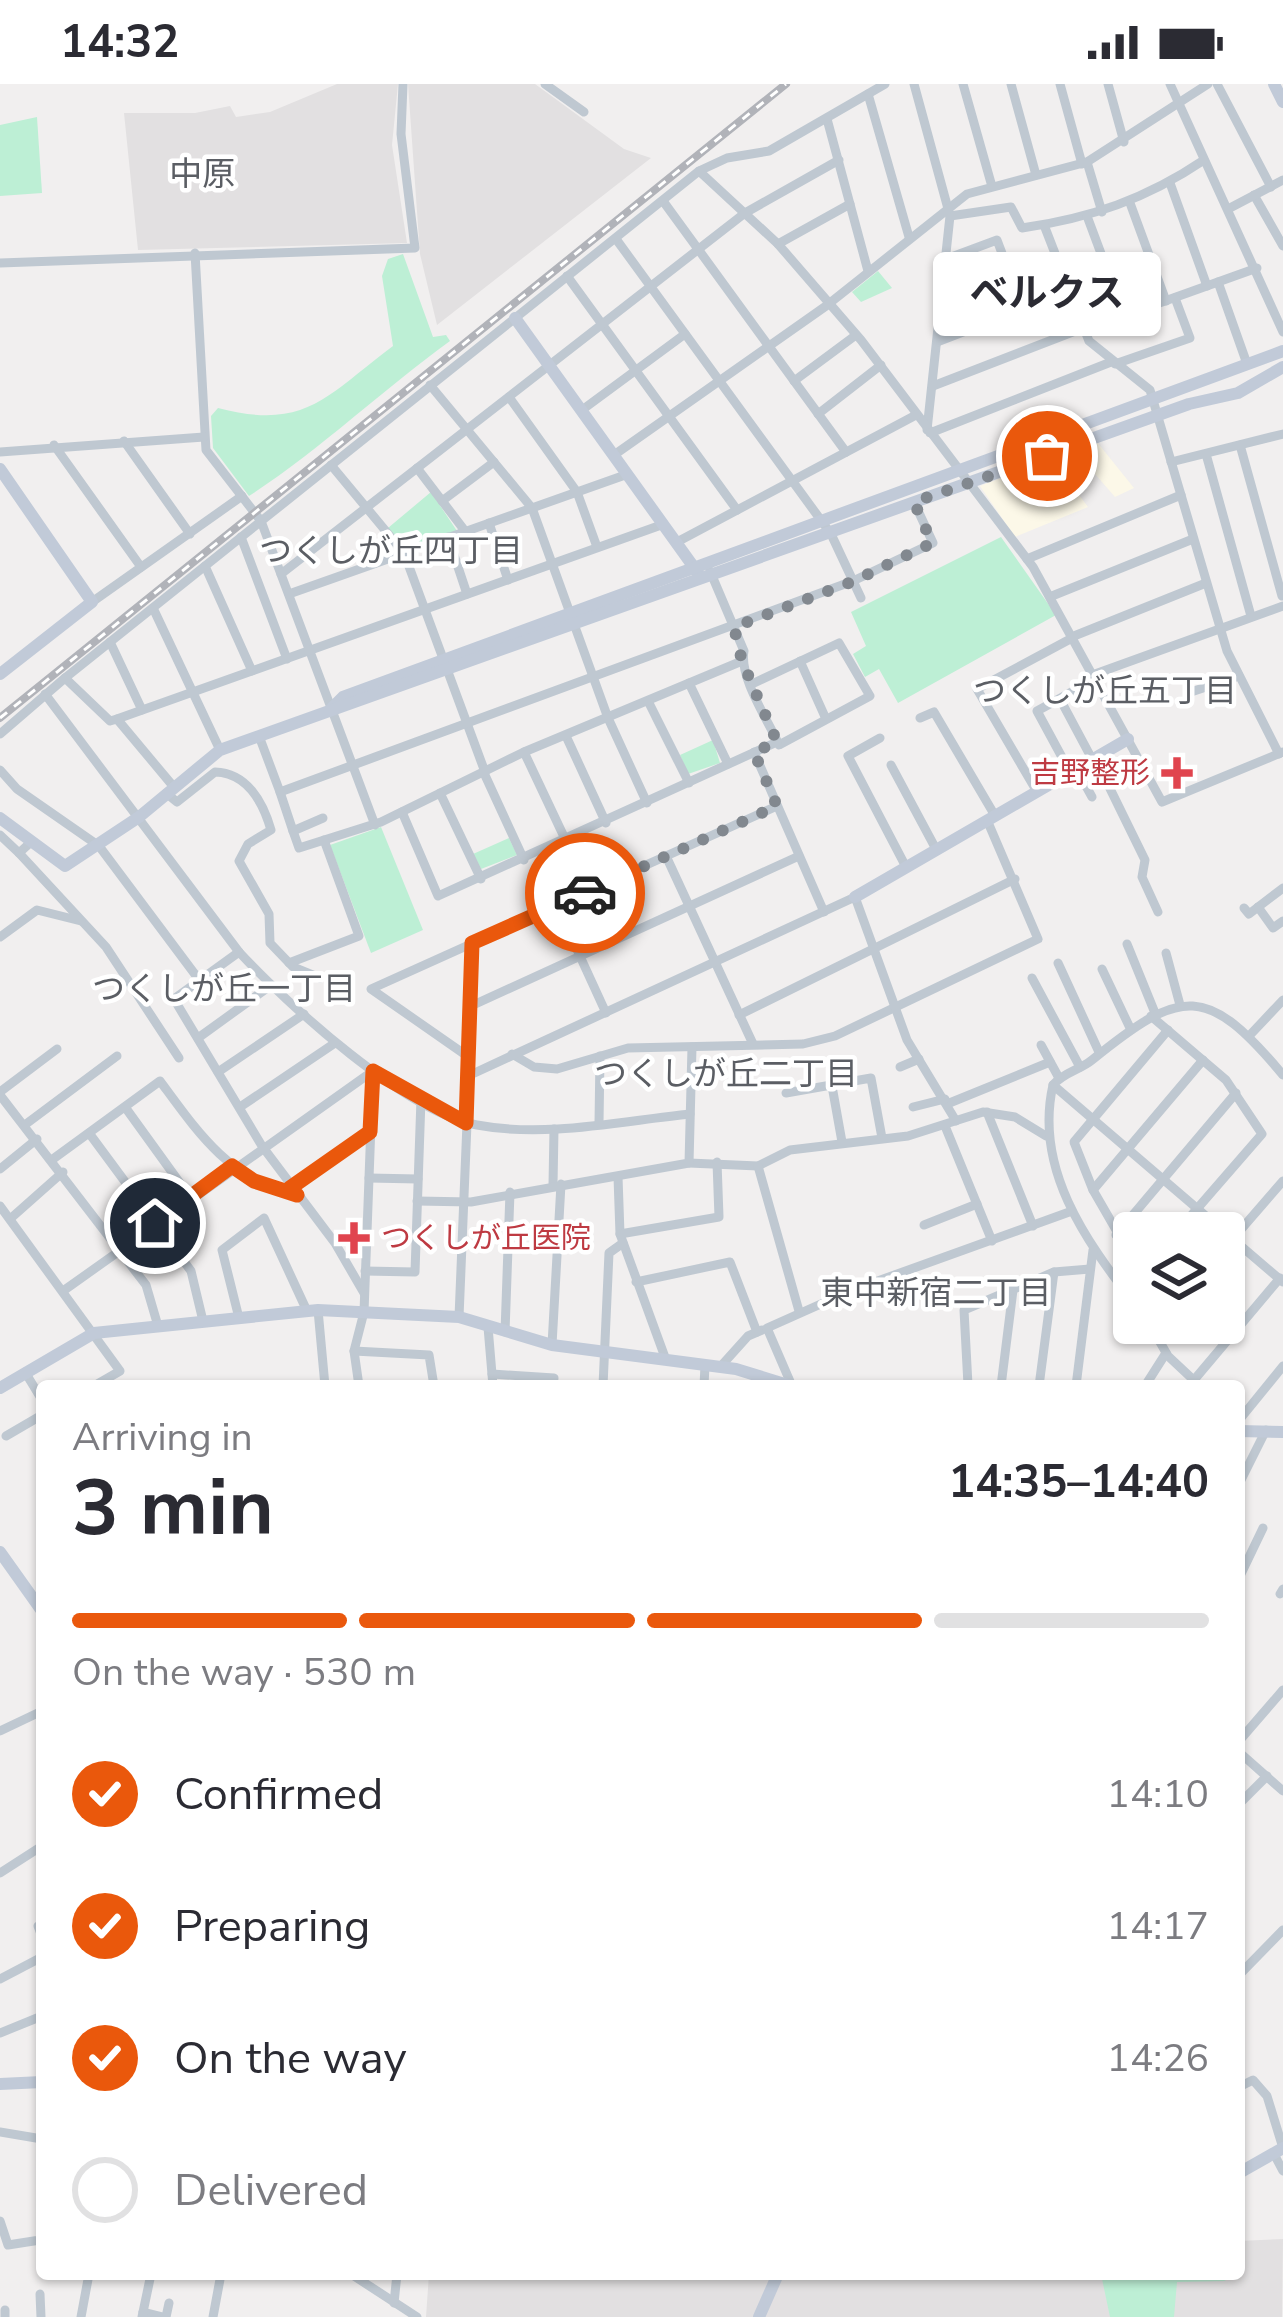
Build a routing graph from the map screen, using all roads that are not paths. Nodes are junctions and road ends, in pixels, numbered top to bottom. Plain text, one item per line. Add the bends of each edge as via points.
1 (403, 84) edge
2 (545, 84) edge
3 (885, 84) edge
4 (914, 84) edge
5 (963, 84) edge
6 (1011, 84) edge
7 (1060, 84) edge
8 (1108, 84) edge
9 (1170, 84) edge
10 (1208, 84) edge
11 (1217, 84) edge
12 (1274, 84) edge
13 (868, 94) junction
14 (1283, 102) edge
15 (1178, 104) junction
16 (584, 112) dead end
17 (827, 118) junction
18 (1124, 142) junction
19 (839, 160) junction
20 (1204, 160) junction
21 (1085, 163) junction
22 (699, 171) junction
23 (1036, 175) junction
24 (1283, 181) edge
25 (991, 183) junction
26 (1170, 183) junction
27 (1270, 187) junction
28 (1254, 195) junction
29 (663, 201) junction
30 (1130, 203) junction
31 (850, 204) junction
32 (1228, 209) junction
33 (949, 211) junction
34 (1102, 212) junction
35 (745, 213) junction
36 (1087, 216) junction
37 (1043, 224) junction
38 (616, 238) junction
39 (909, 238) junction
40 (778, 244) junction
41 (1283, 246) edge
42 (699, 250) junction
43 (195, 253) junction
44 (946, 259) junction
45 (0, 263) edge
46 (1257, 268) junction
47 (868, 272) junction
48 (1011, 274) junction
49 (568, 276) junction
50 (1212, 284) junction
51 (651, 288) junction
52 (1170, 299) junction
53 (941, 302) junction
54 (826, 306) junction
55 (1124, 315) junction
56 (515, 319) junction
57 (603, 326) junction
58 (1084, 329) junction
59 (1283, 332) edge
60 (685, 334) junction
61 (856, 334) junction
62 (937, 342) junction
63 (768, 346) junction
64 (1283, 350) edge
65 (1246, 362) junction
66 (1113, 363) junction
67 (880, 365) junction
68 (550, 367) junction
69 (1283, 367) edge
70 (635, 370) junction
71 (718, 381) junction
72 (794, 382) junction
73 (430, 385) junction
74 (933, 386) junction
75 (509, 397) junction
76 (1152, 400) junction
77 (581, 410) junction
78 (818, 414) junction
79 (916, 415) junction
80 (669, 416) junction
81 (1156, 416) junction
82 (1084, 424) junction
83 (467, 430) junction
84 (929, 432) junction
85 (1283, 434) edge
86 (204, 437) junction
87 (1091, 440) junction
88 (124, 441) junction
89 (53, 445) junction
90 (1240, 445) junction
91 (0, 452) edge
92 (846, 452) junction
93 (614, 454) junction
94 (1206, 454) junction
95 (494, 462) junction
96 (1172, 463) junction
97 (331, 465) junction
98 (417, 468) junction
99 (0, 469) edge
100 (628, 474) junction
101 (963, 478) junction
102 (791, 482) junction
103 (577, 492) junction
104 (1181, 495) junction
105 (242, 496) junction
106 (442, 501) junction
107 (914, 502) junction
108 (366, 507) junction
109 (532, 508) junction
110 (737, 510) junction
111 (261, 521) junction
112 (489, 523) junction
113 (664, 524) junction
114 (827, 529) junction
115 (465, 532) junction
116 (190, 534) junction
117 (241, 537) junction
118 (448, 538) junction
119 (1193, 539) junction
120 (677, 542) junction
121 (597, 547) junction
122 (404, 553) junction
123 (1027, 559) junction
124 (552, 564) junction
125 (205, 566) junction
126 (141, 568) junction
127 (704, 572) junction
128 (281, 574) junction
129 (1283, 579) edge
130 (508, 580) junction
131 (854, 581) junction
132 (1206, 583) junction
133 (289, 594) junction
134 (467, 594) junction
135 (1052, 596) junction
136 (1282, 596) edge
137 (861, 598) dead end
138 (92, 602) junction
139 (1283, 606) edge
140 (153, 608) junction
141 (425, 609) junction
142 (1251, 616) junction
143 (572, 620) junction
144 (1219, 626) junction
145 (734, 627) junction
146 (1074, 636) junction
147 (110, 642) junction
148 (310, 651) junction
149 (286, 659) junction
150 (742, 661) junction
151 (800, 661) junction
152 (446, 665) junction
153 (252, 671) junction
154 (0, 674) edge
155 (1096, 676) junction
156 (1239, 676) junction
157 (65, 678) junction
158 (593, 678) junction
159 (689, 683) junction
160 (752, 684) junction
161 (192, 692) junction
162 (1188, 693) dead end
163 (45, 694) junction
164 (1060, 699) junction
165 (649, 701) junction
166 (332, 708) junction
167 (142, 710) junction
168 (608, 718) junction
169 (920, 718) dead end
170 (117, 719) junction
171 (826, 719) junction
172 (467, 724) junction
173 (0, 734) edge
174 (259, 736) junction
175 (566, 736) junction
176 (880, 738) dead end
177 (1128, 739) junction
178 (777, 742) junction
179 (220, 750) junction
180 (524, 752) junction
181 (754, 752) junction
182 (1281, 753) edge
183 (1093, 758) junction
184 (728, 764) junction
185 (353, 765) junction
186 (891, 765) dead end
187 (0, 770) edge
188 (1073, 770) junction
189 (484, 773) junction
190 (688, 783) junction
191 (170, 790) junction
192 (1036, 790) junction
193 (280, 792) junction
194 (440, 793) junction
195 (1092, 797) dead end
196 (647, 803) junction
197 (777, 806) junction
198 (402, 812) junction
199 (139, 817) junction
200 (990, 817) junction
201 (0, 818) edge
202 (323, 818) dead end
203 (606, 823) junction
204 (375, 824) junction
205 (293, 831) junction
206 (0, 835) edge
207 (324, 840) junction
208 (566, 841) junction
209 (99, 846) junction
210 (24, 848) junction
211 (936, 849) junction
212 (666, 856) junction
213 (799, 856) junction
214 (524, 860) junction
215 (58, 865) junction
216 (906, 867) junction
217 (481, 879) junction
218 (1015, 879) junction
219 (46, 885) junction
220 (1283, 889) edge
221 (855, 897) junction
222 (557, 906) junction
223 (1258, 907) junction
224 (690, 908) junction
225 (1244, 908) dead end
226 (824, 912) junction
227 (1158, 912) dead end
228 (81, 921) junction
229 (1283, 921) edge
230 (0, 937) edge
231 (472, 943) junction
232 (1127, 944) dead end
233 (239, 952) junction
234 (876, 952) junction
235 (1166, 953) dead end
236 (580, 957) junction
237 (714, 962) junction
238 (290, 963) junction
239 (1058, 963) dead end
240 (1102, 969) dead end
241 (320, 978) dead end
242 (1032, 978) dead end
243 (200, 981) junction
244 (270, 986) junction
245 (1283, 1000) edge
246 (1180, 1004) junction
247 (471, 1006) junction
248 (898, 1006) junction
249 (605, 1012) junction
250 (304, 1014) junction
251 (1153, 1014) junction
252 (739, 1015) junction
253 (1131, 1030) junction
254 (1168, 1030) junction
255 (1250, 1035) junction
256 (198, 1038) junction
257 (334, 1042) junction
258 (753, 1044) junction
259 (1041, 1045) dead end
260 (692, 1047) junction
261 (57, 1049) dead end
262 (1099, 1052) junction
263 (512, 1054) junction
264 (117, 1056) dead end
265 (600, 1056) junction
266 (179, 1058) dead end
267 (470, 1058) junction
268 (919, 1059) junction
269 (1203, 1060) junction
270 (1050, 1062) junction
271 (900, 1066) dead end
272 (1080, 1067) junction
273 (373, 1071) junction
274 (218, 1072) junction
275 (468, 1076) junction
276 (1283, 1076) edge
277 (1056, 1081) junction
278 (832, 1086) junction
279 (0, 1093) edge
280 (786, 1093) dead end
281 (1236, 1093) junction
282 (421, 1099) junction
283 (946, 1102) junction
284 (124, 1107) junction
285 (240, 1107) junction
286 (913, 1107) dead end
287 (988, 1112) junction
288 (690, 1114) junction
289 (1092, 1118) junction
290 (956, 1121) junction
291 (466, 1123) junction
292 (599, 1123) junction
293 (26, 1124) junction
294 (945, 1126) junction
295 (554, 1129) junction
296 (370, 1132) junction
297 (88, 1133) junction
298 (1046, 1136) junction
299 (37, 1138) junction
300 (882, 1138) junction
301 (842, 1142) junction
302 (262, 1145) junction
303 (1128, 1149) junction
304 (53, 1159) junction
305 (717, 1162) junction
306 (688, 1163) junction
307 (232, 1166) junction
308 (758, 1166) junction
309 (0, 1169) edge
310 (63, 1172) junction
311 (369, 1178) junction
312 (618, 1178) junction
313 (418, 1179) junction
314 (1163, 1179) junction
315 (1283, 1181) edge
316 (557, 1184) junction
317 (1093, 1190) junction
318 (293, 1191) junction
319 (510, 1192) junction
320 (190, 1197) junction
321 (417, 1201) junction
322 (463, 1202) junction
323 (977, 1204) junction
324 (0, 1206) edge
325 (1198, 1208) junction
326 (1072, 1210) junction
327 (1135, 1212) edge
328 (1194, 1212) edge
329 (1203, 1212) edge
330 (10, 1219) junction
331 (155, 1223) junction
332 (1245, 1224) edge
333 (924, 1225) dead end
334 (1034, 1226) junction
335 (1113, 1229) edge
336 (622, 1239) junction
337 (992, 1241) junction
338 (1245, 1248) edge
339 (118, 1250) junction
340 (1093, 1250) junction
341 (1090, 1268) junction
342 (365, 1271) junction
343 (1054, 1272) junction
344 (1113, 1276) edge
345 (1282, 1278) edge
346 (636, 1282) junction
347 (1013, 1290) junction
348 (63, 1291) junction
349 (364, 1294) junction
350 (312, 1311) junction
351 (799, 1311) junction
352 (364, 1312) junction
353 (459, 1317) junction
354 (239, 1318) junction
355 (202, 1321) junction
356 (158, 1326) junction
357 (488, 1327) junction
358 (762, 1330) junction
359 (505, 1332) junction
360 (94, 1333) junction
361 (1163, 1344) edge
362 (552, 1345) junction
363 (355, 1351) junction
364 (605, 1353) junction
365 (1166, 1353) junction
366 (666, 1360) junction
367 (705, 1364) junction
368 (721, 1366) junction
369 (1283, 1366) edge
370 (25, 1372) junction
371 (104, 1380) edge
372 (324, 1380) edge
373 (358, 1380) edge
374 (433, 1380) edge
375 (492, 1380) edge
376 (554, 1380) edge
377 (603, 1380) edge
378 (704, 1380) edge
379 (771, 1380) edge
380 (789, 1380) edge
381 (968, 1380) edge
382 (1006, 1380) edge
383 (1040, 1380) edge
384 (1077, 1380) edge
385 (1149, 1380) edge
386 (1193, 1380) edge
387 (1200, 1380) edge
388 (0, 1388) edge
389 (36, 1390) edge
390 (1245, 1412) edge
391 (36, 1418) edge
392 (1245, 1430) edge
393 (1267, 1430) junction
394 (1283, 1432) edge
395 (6, 1436) dead end
396 (1245, 1472) edge
397 (1263, 1528) dead end
398 (0, 1552) edge
399 (1245, 1566) edge
400 (36, 1603) edge
401 (1283, 1690) edge
402 (36, 1714) edge
403 (0, 1731) edge
404 (1245, 1734) edge
405 (1245, 1756) edge
406 (1268, 1776) junction
407 (1283, 1791) edge
408 (1245, 1798) edge
409 (36, 1850) edge
410 (0, 1873) edge
411 (1283, 1930) edge
412 (36, 1961) edge
413 (1245, 1969) edge
414 (0, 1979) edge
415 (36, 2018) edge
416 (0, 2032) edge
417 (36, 2082) edge
418 (0, 2084) edge
419 (1245, 2084) edge
420 (0, 2132) edge
421 (36, 2138) edge
422 (1280, 2150) edge
423 (1245, 2170) edge
424 (1283, 2171) edge
425 (0, 2221) edge
426 (36, 2241) edge
427 (88, 2280) edge
428 (150, 2280) edge
429 (220, 2280) edge
430 (360, 2280) edge
431 (396, 2280) edge
432 (775, 2280) edge
433 (40, 2294) dead end
434 (169, 2303) dead end
435 (394, 2303) junction
436 (143, 2315) edge
437 (41, 2317) edge
438 (81, 2317) edge
439 (165, 2317) edge
440 (213, 2317) edge
441 (417, 2317) edge
442 (759, 2317) edge

1 - 43 street via 416,248
2 - 16 street
3 - 13 street
4 - 33 street
5 - 25 street
6 - 23 street
7 - 21 street
8 - 18 street
9 - 15 street
10 - 15 street
11 - 27 street
12 - 14 street
13 - 17 street
13 - 39 street
15 - 18 street
15 - 20 street
17 - 19 street
17 - 22 street via 769,151
18 - 21 street
19 - 31 street
19 - 35 street
20 - 26 street
20 - 32 street
21 - 23 street
21 - 34 street
22 - 29 street
22 - 35 street
23 - 25 street
24 - 27 street
25 - 33 street
26 - 30 street
26 - 50 street
27 - 28 street
28 - 32 street
28 - 41 street
29 - 38 street
29 - 42 street
30 - 34 street
30 - 52 street
31 - 40 street
31 - 47 street
32 - 46 street
33 - 37 street via 1011,207 1022,227
33 - 39 street
33 - 44 street
34 - 36 street
35 - 40 street
35 - 42 street
36 - 37 street
36 - 55 street
37 - 58 street
38 - 49 street
38 - 51 street
39 - 47 street
40 - 54 street
42 - 51 street
42 - 63 street
43 - 45 street
43 - 86 street
44 - 48 street via 997,240
44 - 53 street
46 - 50 street
46 - 59 street
47 - 54 street
48 - 53 street
48 - 62 street via 1023,309
49 - 56 street
49 - 57 street
50 - 52 street
50 - 65 street
51 - 57 street
51 - 60 street
52 - 55 street
52 - 66 street via 1190,338
53 - 62 street
54 - 61 street
54 - 63 street
55 - 58 street
56 - 68 street
56 - 73 street
57 - 68 street
57 - 70 street
58 - 66 street
58 - 74 street
60 - 70 street
60 - 71 street
61 - 67 street
61 - 72 street
62 - 74 street
63 - 71 street
63 - 72 street
64 - 65 street
65 - 76 street
66 - 76 street via 1137,377
66 - 84 street
67 - 78 street
67 - 79 street
68 - 75 street
68 - 77 street
69 - 81 street via 1238,393
70 - 77 street
70 - 80 street
71 - 80 street
71 - 102 street
72 - 78 street
73 - 83 street
73 - 97 street
74 - 84 street
75 - 83 street
75 - 103 street
76 - 81 street
76 - 82 street
77 - 93 street
78 - 92 street
79 - 84 street
79 - 92 street
80 - 93 street
80 - 110 street
81 - 87 street
81 - 96 street
82 - 87 street
82 - 101 street
83 - 95 street
83 - 98 street
84 - 101 street
85 - 90 street
86 - 88 street
86 - 105 street
87 - 101 street
88 - 89 street
88 - 116 street
89 - 91 street
89 - 126 street
90 - 94 street
90 - 136 street
92 - 102 street
93 - 100 street
94 - 96 street
94 - 142 street
95 - 106 street
95 - 109 street
96 - 104 street
97 - 108 street
97 - 111 street
98 - 106 street
98 - 108 street
99 - 138 street
100 - 103 street
100 - 113 street
101 - 107 street
101 - 114 street
101 - 123 street
102 - 110 street
102 - 114 street
103 - 109 street
103 - 121 street
104 - 119 street
104 - 123 street
105 - 111 street
105 - 116 street
106 - 115 street
107 - 114 street
107 - 131 street via 932,543
108 - 122 street
108 - 128 street
109 - 112 street
109 - 124 street
110 - 120 street
111 - 117 street
111 - 128 street
112 - 115 street
112 - 130 street
113 - 120 street
113 - 121 street
114 - 127 street
114 - 131 street
115 - 118 street
116 - 126 street
117 - 125 street
117 - 149 street
118 - 122 street
118 - 134 street
119 - 132 street
119 - 135 street
120 - 127 street
121 - 124 street
122 - 133 street
122 - 141 street
123 - 135 street
124 - 130 street
124 - 143 street
125 - 140 street
125 - 153 street
126 - 138 street
127 - 143 street
127 - 145 street
128 - 133 street
129 - 136 street
130 - 134 street
131 - 137 street
131 - 145 street
132 - 144 street
132 - 146 street
133 - 148 street
134 - 141 street
135 - 146 street
136 - 139 street
138 - 154 street
139 - 142 street
140 - 147 street
140 - 161 street
141 - 148 street
141 - 152 street
142 - 144 street
143 - 152 street
143 - 158 street
144 - 155 street
144 - 156 street
145 - 150 street
145 - 158 street
146 - 155 street
146 - 192 street via 977,689
147 - 157 street
147 - 167 street
148 - 149 street
148 - 166 street
149 - 153 street
150 - 159 street
150 - 160 street
151 - 160 street
151 - 171 street
151 - 171 street via 839,643 870,696
152 - 166 street
152 - 172 street
153 - 161 street
155 - 164 street
155 - 177 street
156 - 162 street
156 - 182 street
157 - 163 street
157 - 170 street via 110,722
158 - 168 street
158 - 172 street
159 - 165 street
159 - 184 street
160 - 178 street
161 - 167 street
161 - 179 street
163 - 173 street
163 - 199 street
164 - 183 street
164 - 188 street via 1037,711
165 - 168 street
165 - 190 street
166 - 174 street
166 - 185 street
167 - 170 street
168 - 175 street
168 - 196 street
169 - 200 street via 934,712
170 - 191 street
171 - 178 street
172 - 185 street
172 - 189 street
174 - 179 street
174 - 193 street
175 - 180 street
175 - 203 street
176 - 216 street via 848,756
177 - 182 street via 1162,802
177 - 183 street
178 - 181 street
179 - 191 street
180 - 189 street
180 - 208 street
181 - 184 street
181 - 197 street
183 - 188 street
183 - 227 street via 1145,860 1142,878
184 - 190 street
185 - 193 street
185 - 204 street
186 - 211 street
187 - 209 street
188 - 192 street
188 - 195 street
189 - 194 street
189 - 214 street
190 - 196 street
191 - 199 street
191 - 238 street via 177,802 215,772 227,772 257,797 272,830 248,844 239,861 269,914 270,944
192 - 200 street
193 - 205 street
194 - 198 street
194 - 217 street
196 - 203 street
197 - 212 street
197 - 213 street
198 - 204 street
198 - 217 street via 438,896
199 - 209 street
199 - 233 street
200 - 211 street
200 - 218 street
201 - 210 street
202 - 205 street
203 - 208 street
204 - 207 street
205 - 207 street via 299,848
206 - 210 street
207 - 238 street via 359,936
208 - 214 street
209 - 215 street
209 - 243 street
210 - 215 street
210 - 219 street
211 - 216 street
212 - 222 street
212 - 224 street
213 - 224 street
213 - 226 street
214 - 217 street
215 - 219 street
216 - 221 street
218 - 234 street
218 - 248 street via 1038,939
219 - 228 street
220 - 223 street
221 - 226 street
221 - 234 street
222 - 231 street
222 - 236 street
223 - 225 street via 1249,914
223 - 229 street via 1273,928
224 - 236 street
224 - 237 street
226 - 237 street
228 - 230 street via 37,910
228 - 266 street
231 - 247 street
231 - 267 street via 370,989
232 - 251 street
233 - 243 street
233 - 244 street
234 - 248 street
234 - 252 street
235 - 246 street
236 - 247 street
236 - 249 street
237 - 249 street
237 - 252 street
238 - 241 street
239 - 262 street
240 - 253 street
242 - 272 street
243 - 256 street via 174,999
244 - 250 street
244 - 256 street
245 - 255 street
246 - 251 street
246 - 255 street via 1204,1004
247 - 267 street
248 - 258 street via 835,1036
248 - 268 street
249 - 263 street
250 - 257 street
250 - 274 street
251 - 253 street
251 - 254 street
252 - 258 street
253 - 262 street
254 - 269 street
254 - 289 street
255 - 276 street
256 - 274 street
257 - 273 street
257 - 285 street
258 - 260 street
259 - 270 street
260 - 265 street
260 - 288 street
261 - 279 street
262 - 272 street
263 - 265 street via 557,1069
263 - 275 street
264 - 293 street
265 - 292 street
267 - 275 street
268 - 271 street
268 - 283 street
269 - 281 street
269 - 303 street
270 - 277 street
270 - 283 street
272 - 277 street
273 - 282 street
273 - 296 street
273 - 302 street
274 - 285 street
275 - 291 street
277 - 289 street
277 - 298 street
278 - 280 street
278 - 300 street via 871,1078
278 - 301 street
279 - 293 street
281 - 314 street
281 - 325 street via 1262,1133
282 - 291 street
282 - 313 street
283 - 286 street
283 - 290 street
284 - 297 street
284 - 307 street via 160,1081 212,1153
284 - 320 street
285 - 302 street
287 - 290 street
287 - 298 street
287 - 334 street
288 - 292 street
288 - 306 street
289 - 303 street
289 - 317 street via 1074,1142
290 - 294 street
291 - 295 street
291 - 322 street
292 - 295 street
293 - 299 street
294 - 300 street
294 - 323 street
295 - 316 street
296 - 311 street
296 - 318 street
297 - 304 street
297 - 331 street
298 - 326 street
299 - 304 street
299 - 309 street
300 - 301 street
301 - 308 street via 790,1150
302 - 307 street
302 - 318 street
303 - 314 street
303 - 317 street
304 - 310 street
305 - 306 street
305 - 308 street
305 - 336 street via 719,1217
306 - 312 street
307 - 318 street
307 - 320 street
308 - 351 street
310 - 330 street
310 - 339 street
311 - 313 street
311 - 342 street
312 - 316 street
312 - 336 street
313 - 321 street
314 - 325 street
314 - 327 street
315 - 332 street
316 - 319 street
316 - 362 street
317 - 335 street
318 - 349 street
319 - 322 street
319 - 359 street
320 - 331 street
321 - 322 street
321 - 342 street via 415,1272
322 - 353 street
323 - 333 street
323 - 337 street
324 - 330 street
325 - 328 street
325 - 329 street
326 - 334 street
326 - 340 street
330 - 348 street
331 - 339 street
331 - 355 street via 190,1271
334 - 337 street
336 - 346 street
336 - 364 street via 609,1252
337 - 351 street
338 - 345 street
339 - 348 street
339 - 356 street via 146,1285
340 - 341 street
340 - 344 street
341 - 343 street
341 - 384 street
342 - 349 street
343 - 347 street
343 - 383 street
345 - 387 street
346 - 358 street via 730,1262
346 - 366 street
347 - 381 street via 964,1310
347 - 382 street
348 - 360 street
349 - 352 street
350 - 352 street
350 - 354 street
350 - 354 street via 264,1218 222,1250
350 - 372 street
351 - 358 street
352 - 353 street
352 - 363 street
353 - 357 street
354 - 355 street
355 - 356 street
356 - 360 street
357 - 359 street
357 - 375 street
358 - 368 street
358 - 380 street
359 - 362 street
360 - 370 street
360 - 371 street via 120,1371
361 - 365 street
362 - 364 street
363 - 373 street
363 - 374 street via 429,1355
364 - 366 street
364 - 377 street
365 - 385 street
365 - 386 street
366 - 367 street
367 - 368 street
367 - 378 street
368 - 379 street
369 - 390 street
370 - 388 street
370 - 389 street
375 - 376 street
391 - 395 street
392 - 393 street
393 - 394 street
393 - 396 street
397 - 399 street
398 - 400 street
401 - 404 street
402 - 403 street
405 - 406 street
406 - 407 street
406 - 408 street
409 - 410 street
411 - 413 street
412 - 414 street
415 - 416 street
417 - 418 street
419 - 422 street via 1253,2080 1267,2096
420 - 421 street
422 - 423 street
422 - 424 street
425 - 426 street via 8,2245
427 - 438 street
428 - 436 street
429 - 440 street
430 - 435 street
431 - 435 street
432 - 442 street
433 - 437 street
434 - 439 street
435 - 441 street
436 - 439 street

